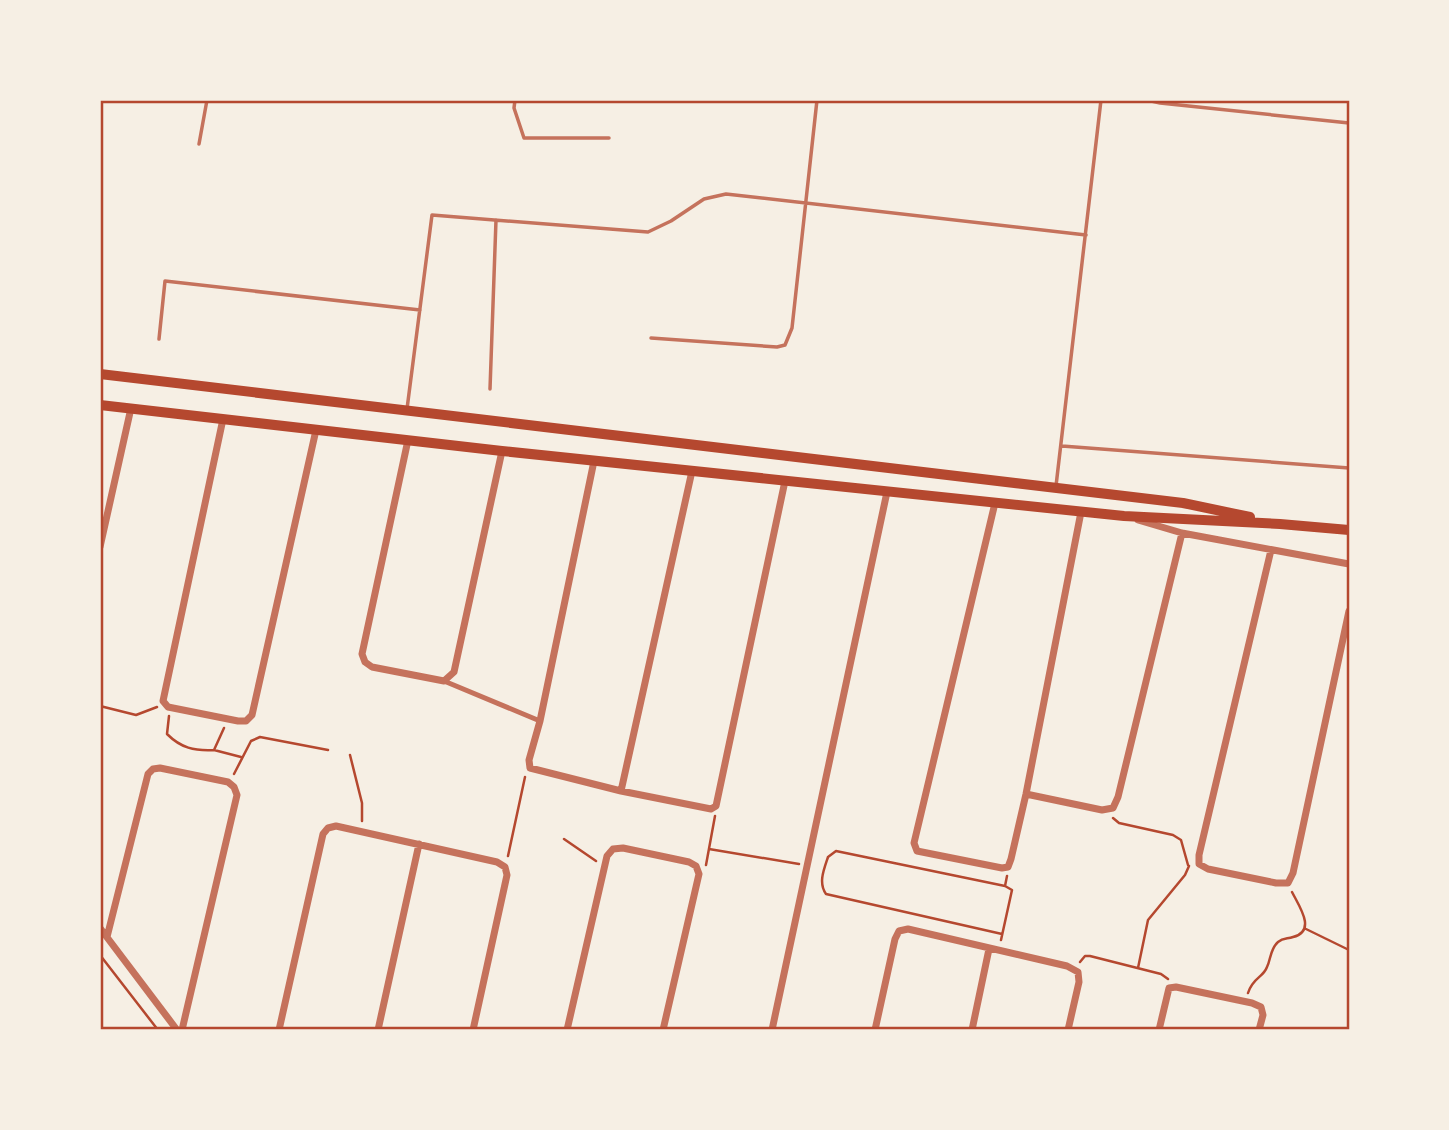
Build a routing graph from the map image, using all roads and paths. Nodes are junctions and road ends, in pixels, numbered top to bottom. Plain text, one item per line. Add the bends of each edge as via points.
1 (207, 100) edge
2 (515, 100) edge
3 (817, 100) edge
4 (1101, 100) edge
5 (1147, 100) edge
6 (1349, 123) edge
7 (609, 138) dead end
8 (199, 144) dead end
9 (806, 203) junction
10 (496, 220) junction
11 (1086, 235) junction
12 (419, 310) junction
13 (651, 338) dead end
14 (159, 339) dead end
15 (100, 374) edge
16 (490, 389) dead end
17 (100, 405) edge
18 (131, 408) junction
19 (407, 411) junction
20 (223, 419) junction
21 (316, 430) junction
22 (408, 440) junction
23 (1061, 446) junction
24 (502, 451) junction
25 (594, 461) junction
26 (1349, 468) edge
27 (692, 471) junction
28 (785, 481) junction
29 (1055, 488) junction
30 (887, 492) junction
31 (995, 503) junction
32 (1081, 512) junction
33 (1124, 516) junction
34 (1280, 524) junction
35 (1349, 530) edge
36 (1182, 533) junction
37 (100, 547) edge
38 (1271, 550) junction
39 (1349, 564) edge
40 (1349, 611) edge
41 (444, 681) junction
42 (167, 705) junction
43 (100, 706) edge
44 (228, 719) junction
45 (540, 721) junction
46 (214, 750) junction
47 (328, 750) dead end
48 (350, 755) dead end
49 (241, 757) junction
50 (529, 760) junction
51 (230, 784) junction
52 (621, 791) junction
53 (1026, 794) junction
54 (713, 808) junction
55 (1102, 810) junction
56 (360, 832) junction
57 (564, 839) dead end
58 (419, 844) junction
59 (709, 849) junction
60 (1011, 859) junction
61 (1199, 864) junction
62 (501, 865) junction
63 (807, 865) junction
64 (604, 866) junction
65 (1188, 866) junction
66 (699, 874) junction
67 (1288, 883) junction
68 (1005, 887) junction
69 (100, 928) edge
70 (1306, 929) junction
71 (1002, 934) junction
72 (107, 937) junction
73 (989, 949) junction
74 (1349, 950) edge
75 (999, 951) junction
76 (100, 955) edge
77 (1138, 968) junction
78 (1078, 972) junction
79 (1169, 988) junction
80 (1246, 1002) junction
81 (158, 1030) edge
82 (180, 1030) edge
83 (279, 1030) edge
84 (378, 1030) edge
85 (473, 1030) edge
86 (567, 1030) edge
87 (663, 1030) edge
88 (772, 1030) edge
89 (874, 1030) edge
90 (972, 1030) edge
91 (1068, 1030) edge
92 (1159, 1030) edge
93 (1259, 1030) edge

1 - 8 lane
2 - 7 lane via 524,138
3 - 9 lane
4 - 11 lane
5 - 6 lane
9 - 10 lane via 726,194 704,199 649,232
9 - 11 lane
9 - 13 lane via 792,328 785,345
10 - 12 lane via 432,215
10 - 16 lane
11 - 23 lane
12 - 14 lane via 165,281
12 - 19 lane
15 - 19 main road
17 - 18 main road
18 - 20 main road
18 - 37 street
19 - 29 main road
20 - 21 main road
20 - 42 street via 163,693
21 - 22 main road
21 - 44 street via 252,715 246,721
22 - 24 main road
22 - 41 street via 362,654 372,667
23 - 26 lane
23 - 29 lane
24 - 25 main road
24 - 41 street via 454,672
25 - 27 main road
25 - 45 street
27 - 28 main road
27 - 52 street
28 - 30 main road
28 - 54 street
29 - 34 main road via 1183,503
30 - 31 main road
30 - 63 street
31 - 32 main road
31 - 60 street via 914,844 917,850 1002,868 1008,867
32 - 33 main road
32 - 53 street
33 - 34 main road
33 - 36 street
34 - 35 main road
36 - 38 street
36 - 55 street via 1118,797 1113,807
38 - 39 street
38 - 61 street
40 - 67 street
41 - 45 street
42 - 43 path via 135,715
42 - 44 street
42 - 46 path via 166,729 172,739 189,749
44 - 46 path
45 - 50 street
46 - 49 path
47 - 49 path via 260,737 251,741
48 - 56 path via 363,811
49 - 51 path
50 - 52 street via 530,768
50 - 62 path
51 - 72 street via 160,768 148,774
51 - 82 street via 237,795
52 - 54 street
53 - 55 street
53 - 60 street
54 - 59 path
55 - 65 path via 1119,823 1181,840
56 - 58 street
56 - 83 street via 336,827 323,834
57 - 64 path
58 - 62 street
58 - 84 street
59 - 63 path
59 - 66 path
60 - 68 path
61 - 65 path
61 - 67 street
62 - 85 street via 507,876
63 - 88 street
64 - 66 street via 613,849 623,848 689,862
64 - 86 street
65 - 77 path via 1149,920
66 - 87 street
67 - 70 path via 1306,919
68 - 71 path via 1012,890
68 - 71 path via 836,851 828,857 822,880 826,894
69 - 72 street
70 - 74 path
70 - 80 path via 1276,944 1267,967 1251,983
71 - 75 path
72 - 82 street
73 - 75 street
73 - 89 street via 908,929 899,931
73 - 90 street
75 - 78 street
76 - 81 path
77 - 78 path via 1085,956
77 - 79 path via 1167,977
78 - 91 street
79 - 80 street
79 - 92 street
80 - 93 street via 1261,1007

